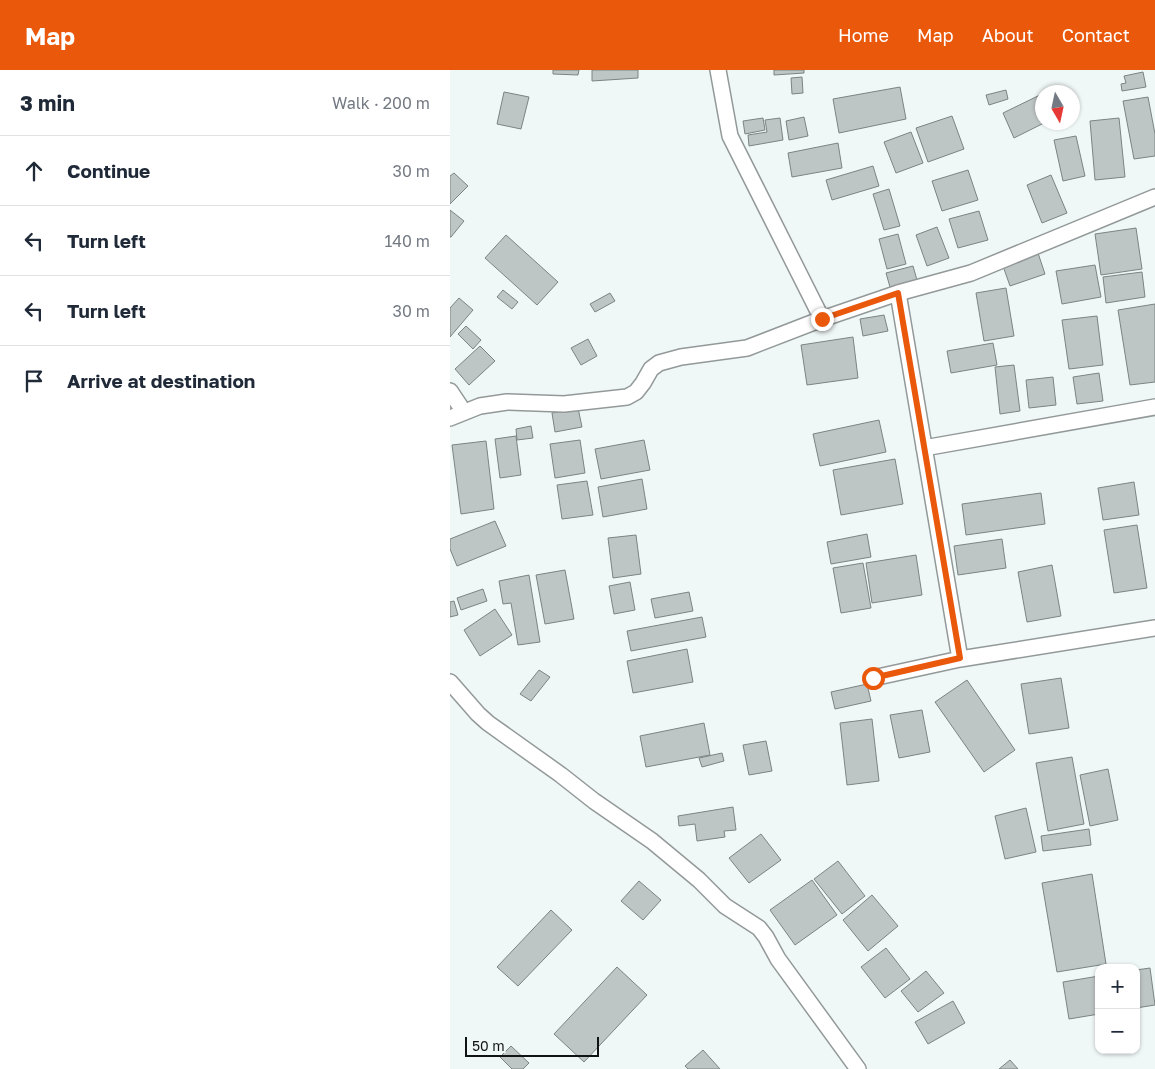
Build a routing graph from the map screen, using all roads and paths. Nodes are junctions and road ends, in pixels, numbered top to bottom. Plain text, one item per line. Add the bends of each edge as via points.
1 (718, 70) edge
2 (1155, 197) edge
3 (898, 293) junction
4 (822, 319) junction
5 (450, 391) edge
6 (1155, 407) edge
7 (464, 412) junction
8 (450, 418) edge
9 (924, 448) junction
10 (1155, 628) edge
11 (960, 658) junction
12 (873, 678) dead end
13 (450, 682) edge
14 (858, 1069) edge

1 - 4 street via 730,136
2 - 3 street via 972,272
3 - 4 street
3 - 9 street
4 - 7 street via 747,348 659,363 651,369 636,392 627,396 564,404 506,402
5 - 7 street
6 - 9 street
7 - 8 street
9 - 11 street
10 - 11 street
11 - 12 street
13 - 14 street via 494,728 652,841 726,906 759,928

